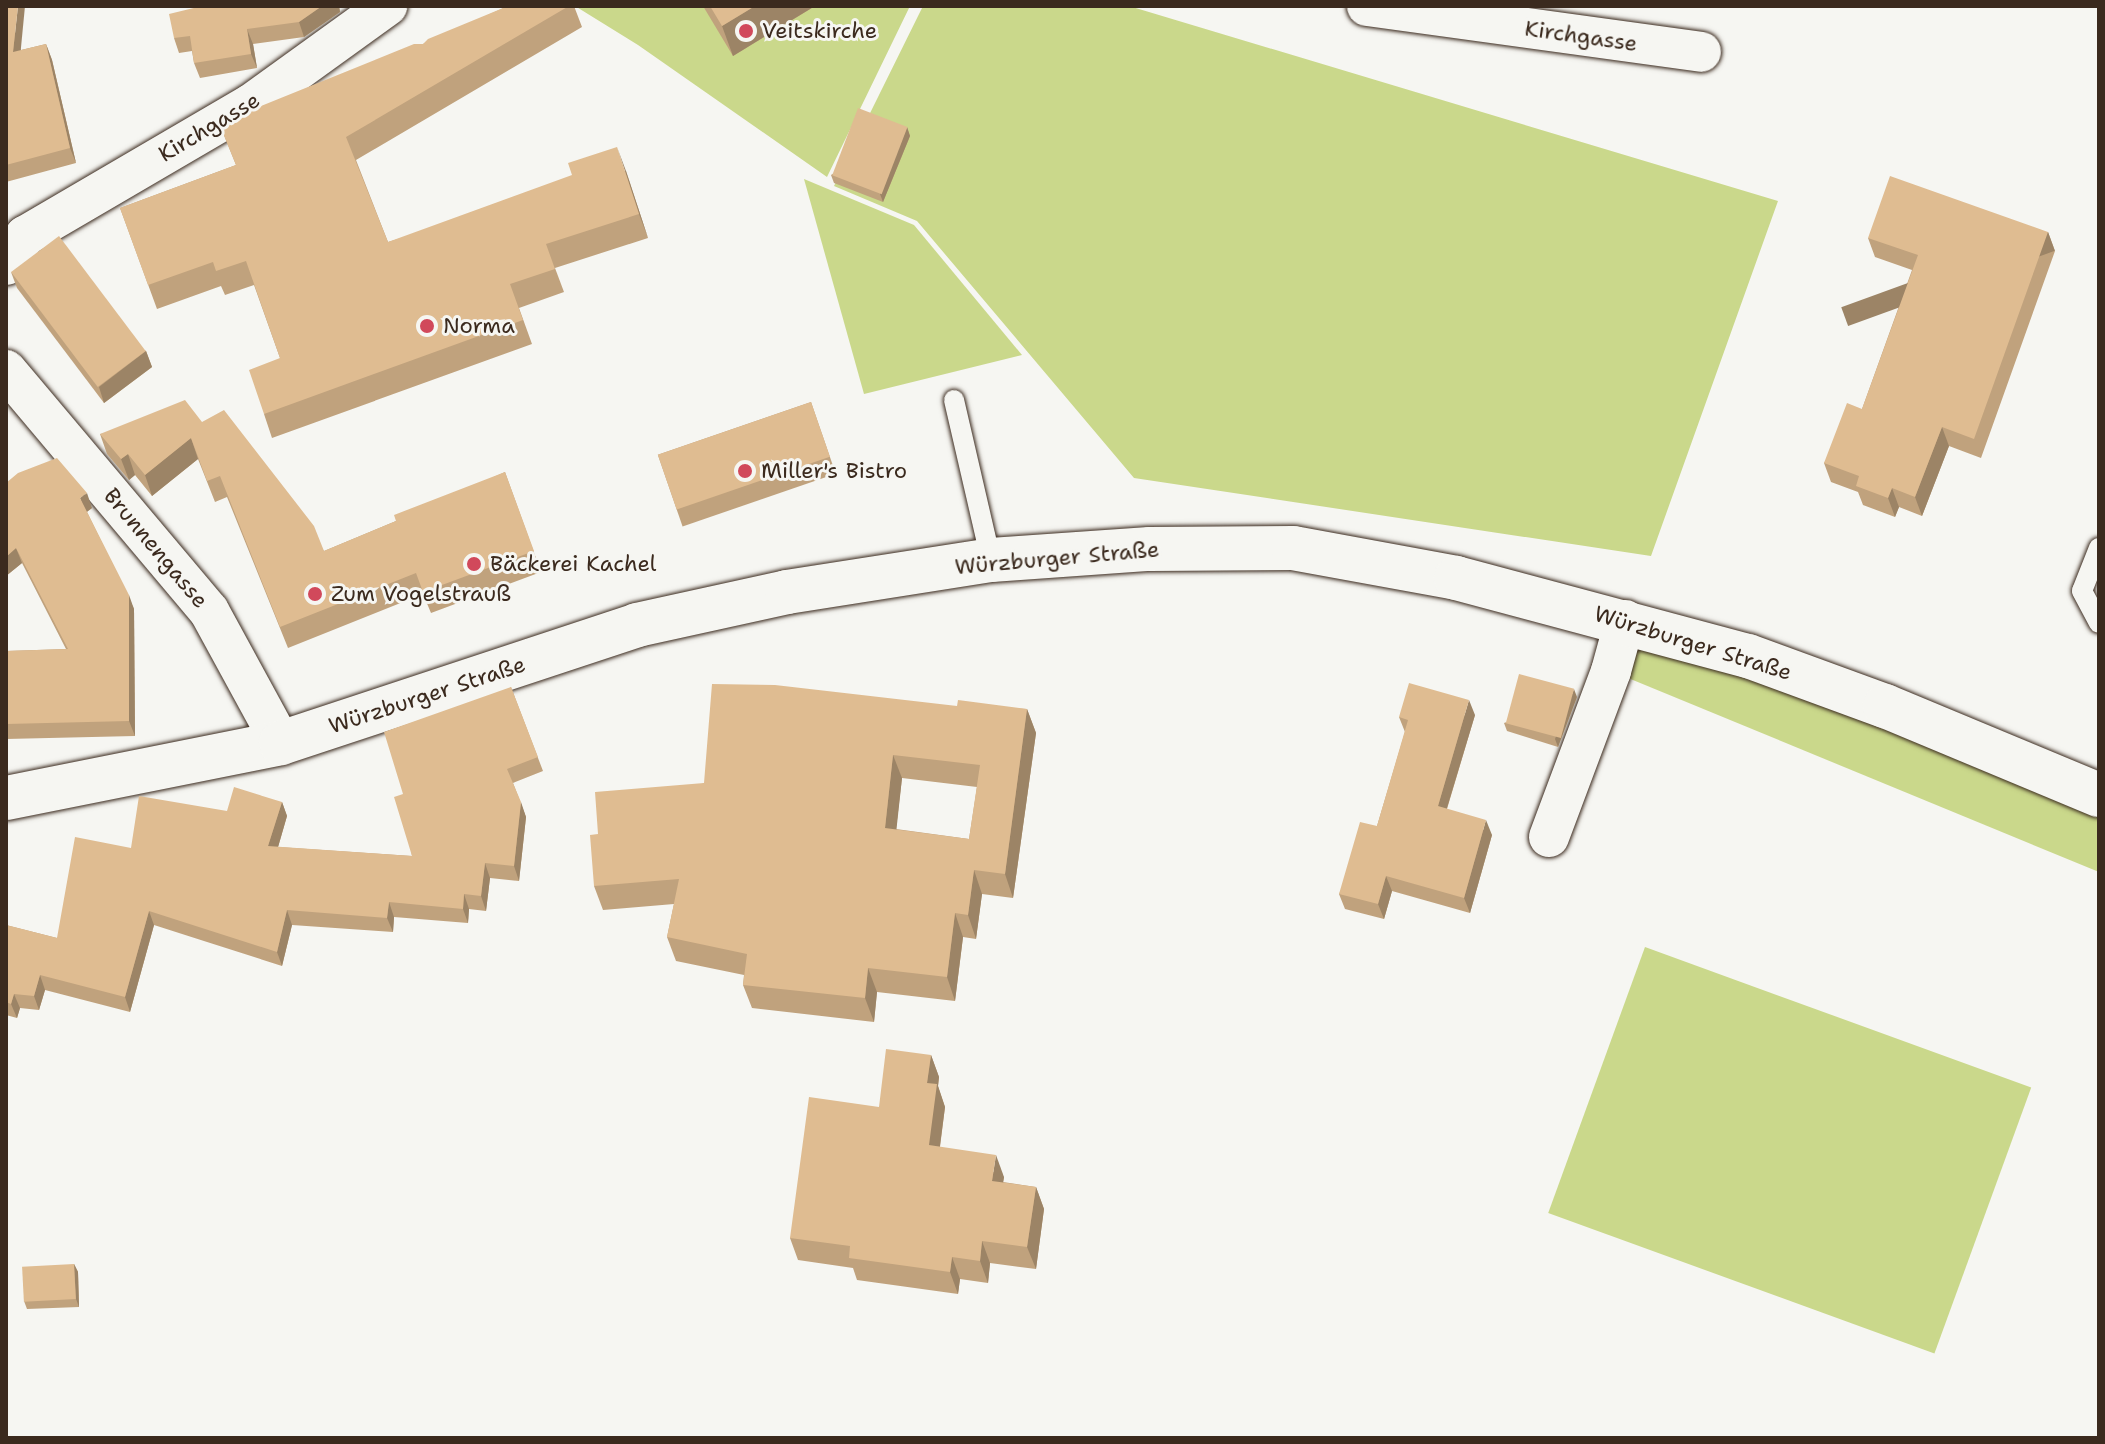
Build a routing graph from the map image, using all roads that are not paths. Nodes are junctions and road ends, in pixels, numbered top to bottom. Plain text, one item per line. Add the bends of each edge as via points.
1 (387, 6) edge
2 (1367, 6) edge
3 (1701, 52) dead end
4 (12, 243) edge
5 (6, 370) edge
6 (954, 400) dead end
7 (2099, 548) edge
8 (991, 560) junction
9 (1625, 620) junction
10 (2099, 623) edge
11 (281, 743) junction
12 (2099, 795) edge
13 (6, 798) edge
14 (1549, 837) dead end

1 - 4 street, Kirchgasse via 251,104
2 - 3 street, Kirchgasse
5 - 11 street, Brunnengasse via 209,611
6 - 8 lane
7 - 10 lane via 2082,591
8 - 9 main road, Würzburger Straße via 1163,548 1293,548 1456,578
8 - 11 main road, Würzburger Straße via 787,592 637,625
9 - 12 main road, Würzburger Straße via 1830,686
9 - 14 street
11 - 13 main road, Würzburger Straße

